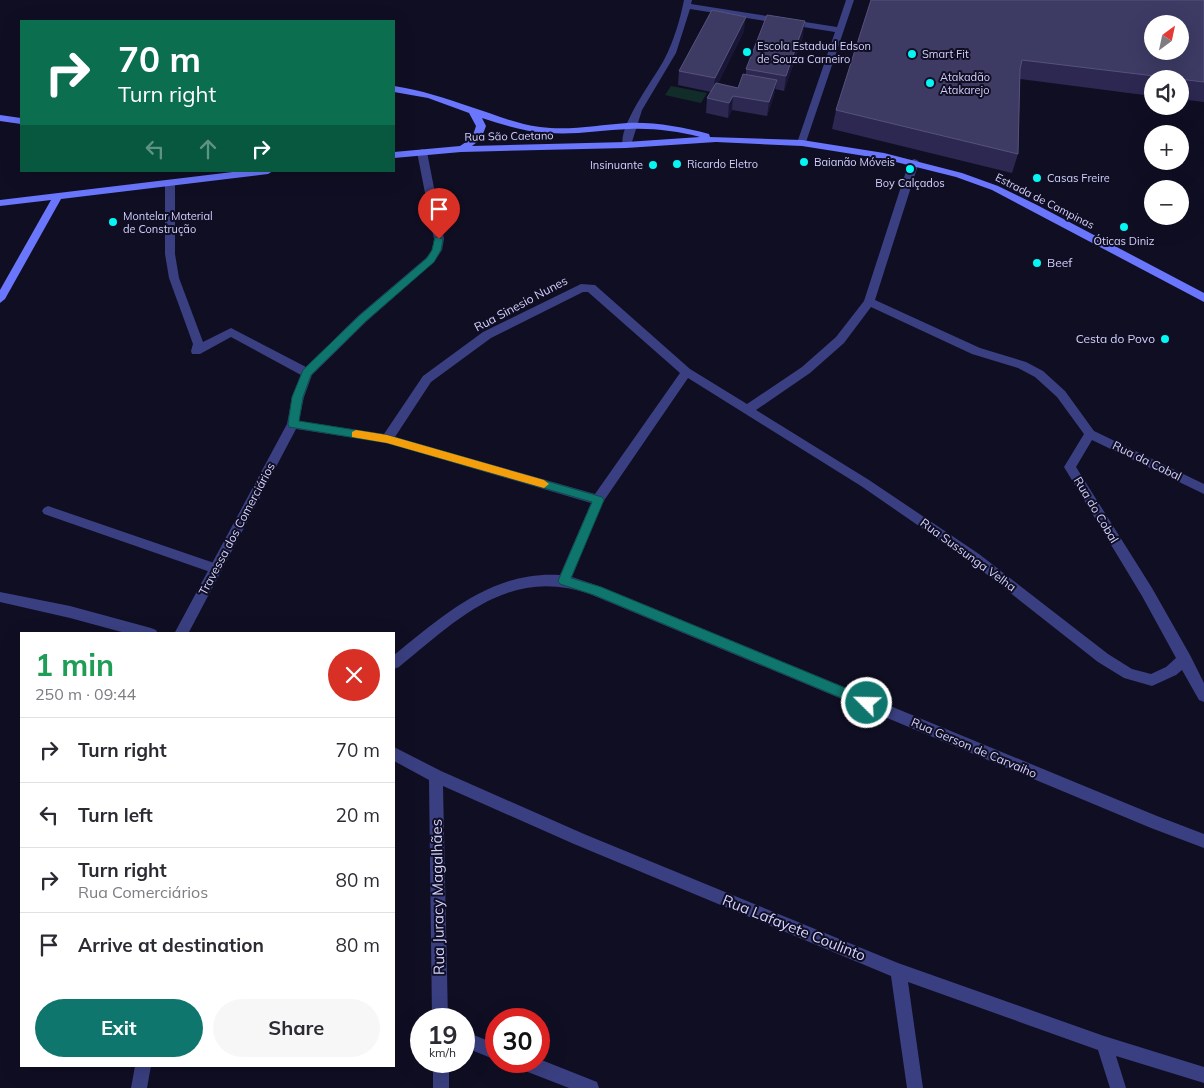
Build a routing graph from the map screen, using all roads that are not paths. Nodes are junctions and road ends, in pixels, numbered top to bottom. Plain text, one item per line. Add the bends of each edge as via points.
1 (850, 0) edge
2 (687, 3) edge
3 (840, 30) junction
4 (395, 89) edge
5 (470, 109) junction
6 (0, 118) edge
7 (20, 121) edge
8 (629, 126) junction
9 (716, 139) junction
10 (802, 143) junction
11 (626, 145) junction
12 (461, 149) junction
13 (422, 152) junction
14 (395, 155) edge
15 (914, 162) junction
16 (260, 172) edge
17 (170, 184) junction
18 (58, 196) junction
19 (32, 199) junction
20 (0, 202) edge
21 (43, 223) junction
22 (591, 288) joint
23 (1204, 298) edge
24 (0, 299) edge
25 (869, 302) junction
26 (686, 372) junction
27 (307, 373) junction
28 (747, 410) junction
29 (293, 424) junction
30 (1090, 434) junction
31 (387, 439) junction
32 (1204, 489) edge
33 (598, 500) junction
34 (48, 511) dead end
35 (216, 569) junction
36 (564, 581) junction
37 (0, 597) edge
38 (143, 632) edge
39 (182, 632) edge
40 (1186, 659) junction
41 (395, 662) edge
42 (1204, 696) edge
43 (395, 755) edge
44 (436, 776) junction
45 (1204, 841) edge
46 (898, 971) junction
47 (440, 1008) edge
48 (1104, 1044) junction
49 (143, 1067) edge
50 (550, 1072) edge
51 (441, 1073) edge
52 (1204, 1075) edge
53 (139, 1088) edge
54 (441, 1088) edge
55 (591, 1088) edge
56 (915, 1088) edge
57 (1118, 1088) edge

1 - 3 street
2 - 3 street
2 - 8 street via 669,58
3 - 10 street
4 - 5 main road, Estrada de Campinas via 427,95
5 - 8 main road, Estrada de Campinas via 509,124 539,130
5 - 12 main road via 480,120 480,133
6 - 7 main road
8 - 9 main road, Estrada de Campinas via 659,127
8 - 11 street
9 - 10 main road, Estrada de Campinas
9 - 11 main road, Estrada de Campinas
10 - 15 main road, Estrada de Campinas
11 - 12 main road, Rua São Caetano
12 - 13 main road, Rua São Caetano
13 - 14 main road, Rua São Caetano
13 - 27 street via 439,239 437,250 415,275 362,318
15 - 23 main road, Estrada de Campinas via 1010,196
15 - 25 street
16 - 17 main road
17 - 18 main road
17 - 27 street via 170,254 174,278 198,344 196,351 232,332
18 - 19 main road
18 - 21 main road
19 - 20 main road
19 - 21 main road
21 - 24 main road
22 - 26 street, Rua Sussunga Velha
22 - 31 street, Rua Sinesio Nunes via 581,288 487,335 427,379
25 - 28 street via 840,340 806,370
25 - 30 street via 976,351 1022,365 1039,374 1061,394
26 - 28 street, Rua Sussunga Velha
26 - 33 street
27 - 29 street, Travessa dos Comerciários
28 - 40 street, Rua Sussunga Velha via 976,558 1103,658 1129,674 1152,680
29 - 31 street
29 - 35 street, Travessa dos Comerciários
30 - 32 street, Rua da Cobal
30 - 40 street, Rua do Cobal via 1070,468
31 - 33 street
33 - 36 street
34 - 35 street
35 - 39 street, Travessa dos Comerciários
36 - 41 street, Rua Gerson de Carvaiho via 539,579 506,587 466,607
36 - 45 street, Rua Gerson de Carvaiho via 597,591
37 - 38 street
40 - 42 street, Rua do Cobal
43 - 44 street, Rua Lafayete Coulinto
44 - 46 street, Rua Lafayete Coulinto
44 - 47 street, Rua Juracy Magalhães
46 - 48 street, Rua Lafayete Coulinto
46 - 56 street
48 - 52 street, Rua Lafayete Coulinto
48 - 57 street
49 - 53 street
50 - 55 street
51 - 54 street

